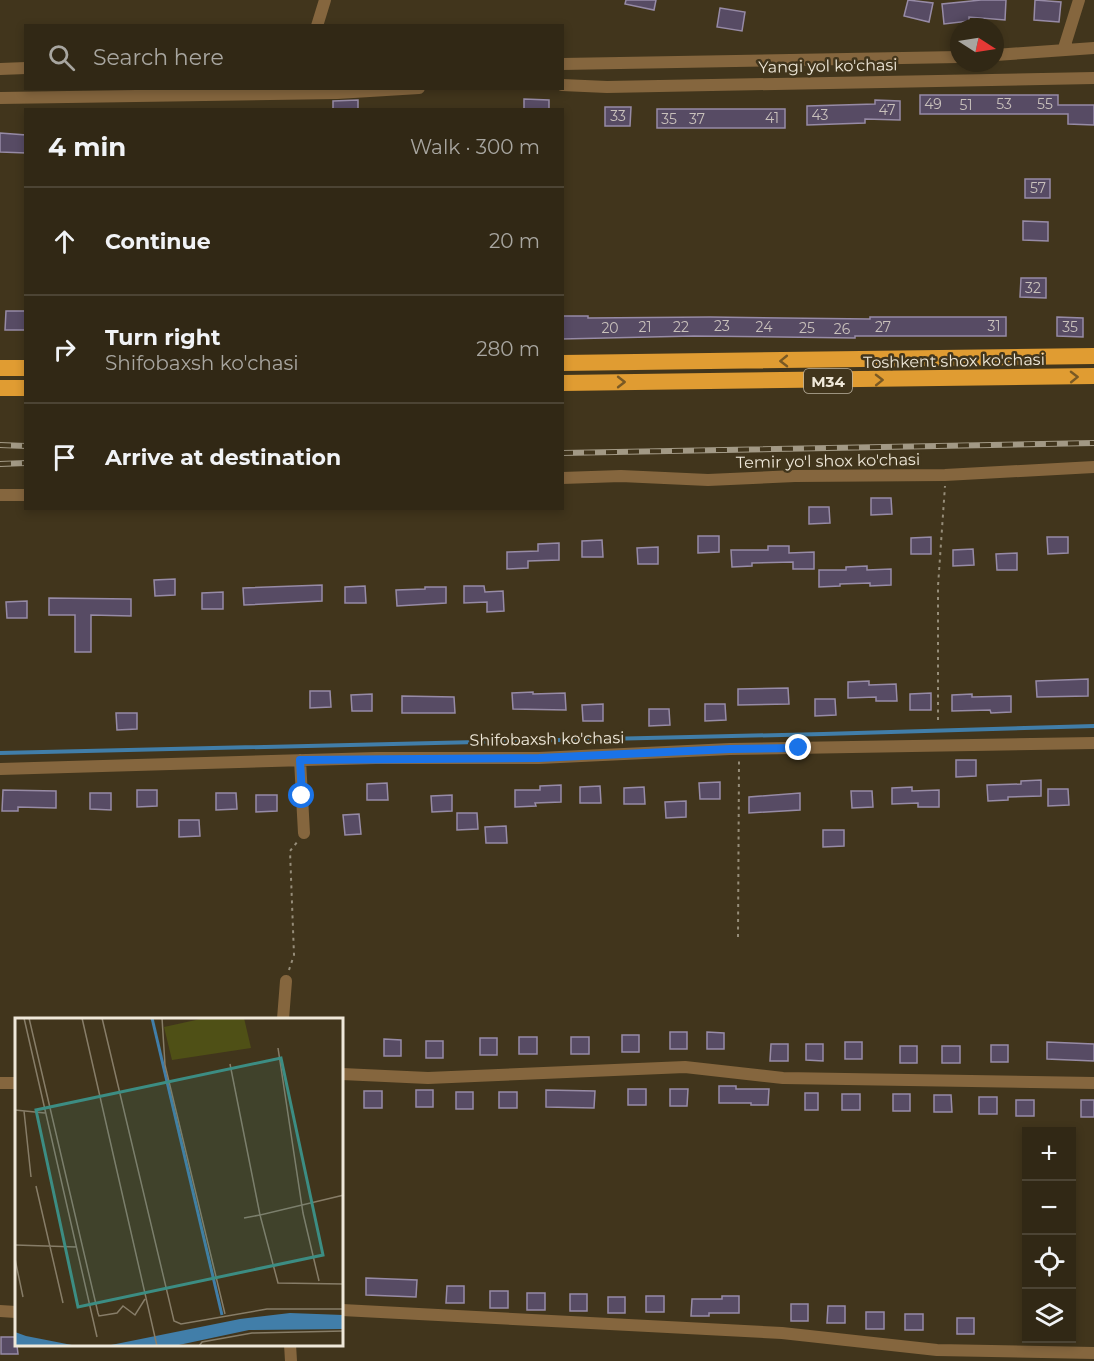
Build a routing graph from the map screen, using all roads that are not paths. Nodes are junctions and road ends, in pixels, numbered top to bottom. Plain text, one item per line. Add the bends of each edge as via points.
1 (324, 0) edge
2 (1079, 0) edge
3 (318, 24) edge
4 (1064, 48) junction
5 (1094, 48) edge
6 (1004, 54) edge
7 (950, 57) edge
8 (564, 64) edge
9 (24, 68) edge
10 (0, 69) edge
11 (1094, 78) edge
12 (564, 85) edge
13 (364, 90) edge
14 (337, 91) edge
15 (0, 98) edge
16 (1094, 356) edge
17 (564, 363) edge
18 (0, 368) edge
19 (24, 368) edge
20 (1094, 376) edge
21 (564, 383) edge
22 (0, 388) edge
23 (24, 388) edge
24 (1094, 467) edge
25 (564, 478) edge
26 (0, 495) edge
27 (24, 495) edge
28 (1094, 742) edge
29 (300, 760) junction
30 (0, 769) edge
31 (304, 833) road end
32 (286, 981) road end
33 (283, 1018) edge
34 (344, 1074) edge
35 (1094, 1083) edge
36 (344, 1310) edge
37 (0, 1311) edge
38 (15, 1312) edge
39 (290, 1346) edge
40 (1094, 1353) edge
41 (291, 1361) edge

1 - 3 street
2 - 4 street
4 - 5 street
4 - 6 street
7 - 8 street
9 - 10 street
11 - 12 street, Yangi yol ko'chasi
13 - 14 street
14 - 15 street
16 -> 17 highway, Toshkent shox ko'chasi / M34
18 - 19 highway
21 -> 20 highway, Toshkent shox ko'chasi / M34
22 - 23 highway
24 - 25 street, Temir yo'l shox ko'chasi via 708,480
26 - 27 street
28 - 29 street, Shifobaxsh ko'chasi via 739,749 539,758
29 - 30 street, Shifobaxsh ko'chasi
29 - 31 street
32 - 33 street
34 - 35 street via 428,1078 685,1068 783,1078
36 - 40 street via 782,1333 938,1350
37 - 38 street
39 - 41 street

